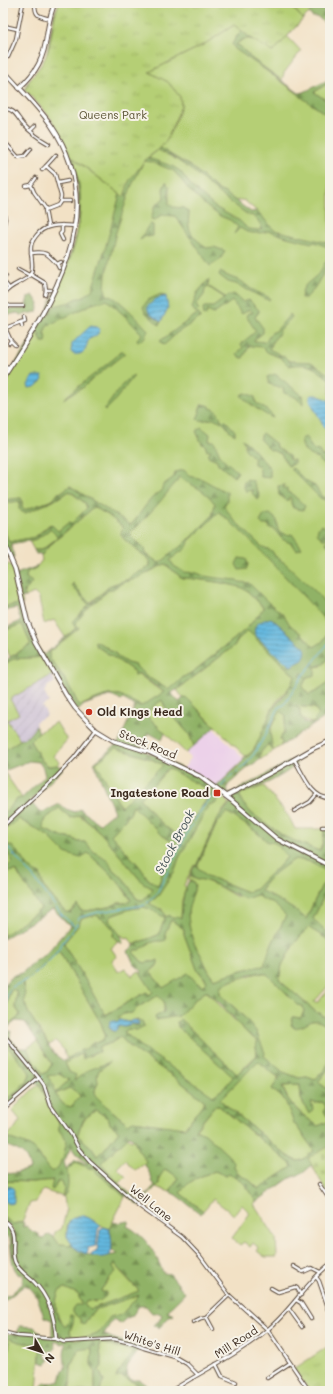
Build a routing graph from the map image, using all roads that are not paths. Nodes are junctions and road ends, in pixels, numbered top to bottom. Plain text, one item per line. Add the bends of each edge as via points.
1 (23, 3) edge
2 (35, 3) edge
3 (55, 3) edge
4 (50, 19) junction
5 (3, 24) edge
6 (17, 29) junction
7 (8, 57) dead end
8 (3, 70) edge
9 (19, 88) junction
10 (3, 110) edge
11 (35, 126) dead end
12 (30, 130) junction
13 (3, 140) edge
14 (49, 144) dead end
15 (15, 146) dead end
16 (11, 148) junction
17 (31, 149) dead end
18 (56, 155) dead end
19 (46, 166) junction
20 (42, 170) dead end
21 (36, 178) dead end
22 (68, 181) dead end
23 (58, 183) junction
24 (31, 185) junction
25 (26, 186) dead end
26 (60, 201) junction
27 (70, 201) dead end
28 (3, 209) edge
29 (46, 209) junction
30 (62, 225) junction
31 (48, 226) junction
32 (76, 226) junction
33 (3, 228) edge
34 (63, 240) dead end
35 (31, 253) junction
36 (61, 262) dead end
37 (57, 264) junction
38 (59, 268) dead end
39 (18, 269) dead end
40 (30, 275) junction
41 (6, 276) dead end
42 (3, 280) edge
43 (8, 288) junction
44 (46, 290) junction
45 (50, 290) dead end
46 (3, 295) edge
47 (44, 295) dead end
48 (6, 304) dead end
49 (23, 306) dead end
50 (24, 317) dead end
51 (22, 322) junction
52 (22, 326) dead end
53 (4, 329) edge
54 (15, 345) dead end
55 (3, 365) edge
56 (9, 369) junction
57 (3, 378) edge
58 (3, 540) edge
59 (96, 730) junction
60 (330, 741) edge
61 (294, 759) junction
62 (316, 795) junction
63 (226, 796) junction
64 (330, 798) edge
65 (294, 811) dead end
66 (3, 826) edge
67 (322, 827) dead end
68 (330, 827) edge
69 (330, 866) edge
70 (3, 1034) edge
71 (39, 1078) junction
72 (3, 1110) edge
73 (319, 1184) dead end
74 (330, 1200) edge
75 (3, 1220) edge
76 (330, 1264) edge
77 (293, 1266) dead end
78 (320, 1272) junction
79 (316, 1277) junction
80 (271, 1288) dead end
81 (297, 1288) junction
82 (305, 1290) junction
83 (229, 1295) junction
84 (301, 1295) junction
85 (296, 1300) junction
86 (289, 1309) junction
87 (330, 1313) edge
88 (206, 1317) junction
89 (311, 1319) dead end
90 (193, 1322) dead end
91 (302, 1327) dead end
92 (213, 1329) dead end
93 (268, 1330) junction
94 (3, 1332) edge
95 (56, 1339) junction
96 (290, 1363) junction
97 (216, 1364) junction
98 (197, 1374) junction
99 (267, 1378) dead end
100 (236, 1382) dead end
101 (171, 1391) edge
102 (316, 1391) edge

1 - 6 street
2 - 4 street via 38,15
3 - 4 street
4 - 9 street via 41,60 33,74
5 - 6 street
6 - 7 street
8 - 9 street
9 - 32 street via 51,125 66,153 75,189
10 - 12 street via 12,111
11 - 12 street
12 - 14 street
13 - 16 street
15 - 16 street
16 - 17 street via 14,154 20,157 25,156
18 - 19 street
19 - 20 street
19 - 23 street via 55,174
21 - 24 street
22 - 23 street
23 - 26 street
24 - 25 street
24 - 29 street
26 - 27 street
26 - 29 street
28 - 33 street
29 - 31 street
30 - 31 street
30 - 32 street
30 - 34 street via 60,234
31 - 35 street via 33,240
32 - 56 street via 69,255 57,286
35 - 37 street via 46,253
35 - 40 street
36 - 37 street
37 - 38 street
39 - 40 street
40 - 43 street
40 - 44 street via 43,282
41 - 42 street
42 - 43 street
43 - 46 street
44 - 45 street
44 - 47 street
48 - 49 street
50 - 51 street via 25,321
51 - 52 street
51 - 53 street
53 - 54 street via 10,342
55 - 56 street
56 - 57 street
58 - 59 street, Stock Road via 36,642 75,709
59 - 63 street, Stock Road via 114,741 149,752 199,776
59 - 66 street via 56,777
60 - 61 street
61 - 62 street
61 - 63 street
62 - 64 street
62 - 65 street via 310,802
63 - 69 street, Stock Road via 277,839
67 - 68 street
70 - 71 street, Well Lane
71 - 72 street
71 - 83 street, Well Lane via 51,1106 90,1162 139,1206 182,1238 200,1256
73 - 74 street
75 - 95 street via 13,1230 15,1262 35,1283 47,1301 53,1317
76 - 78 street, Mill Road
77 - 78 street via 303,1272 312,1268
78 - 79 street, Mill Road
79 - 82 street, Mill Road
79 - 87 street
80 - 81 street via 278,1292 292,1287
81 - 82 street
81 - 84 street
82 - 84 street, Mill Road
83 - 88 street
83 - 93 street, Well Lane
84 - 85 street, Mill Road
85 - 86 street, Mill Road
85 - 89 street via 301,1303
86 - 91 street
86 - 93 street, Mill Road
88 - 90 street
88 - 92 street
93 - 96 street, Well Lane
93 - 97 street, Mill Road
94 - 95 street, White's Hill via 18,1336
95 - 98 street, White's Hill via 64,1342 114,1339 131,1343 175,1357 188,1364
96 - 99 street
96 - 102 street, Well Lane via 308,1390
97 - 98 street, Mill Road
97 - 100 street via 222,1376
98 - 101 street, Mill Road

